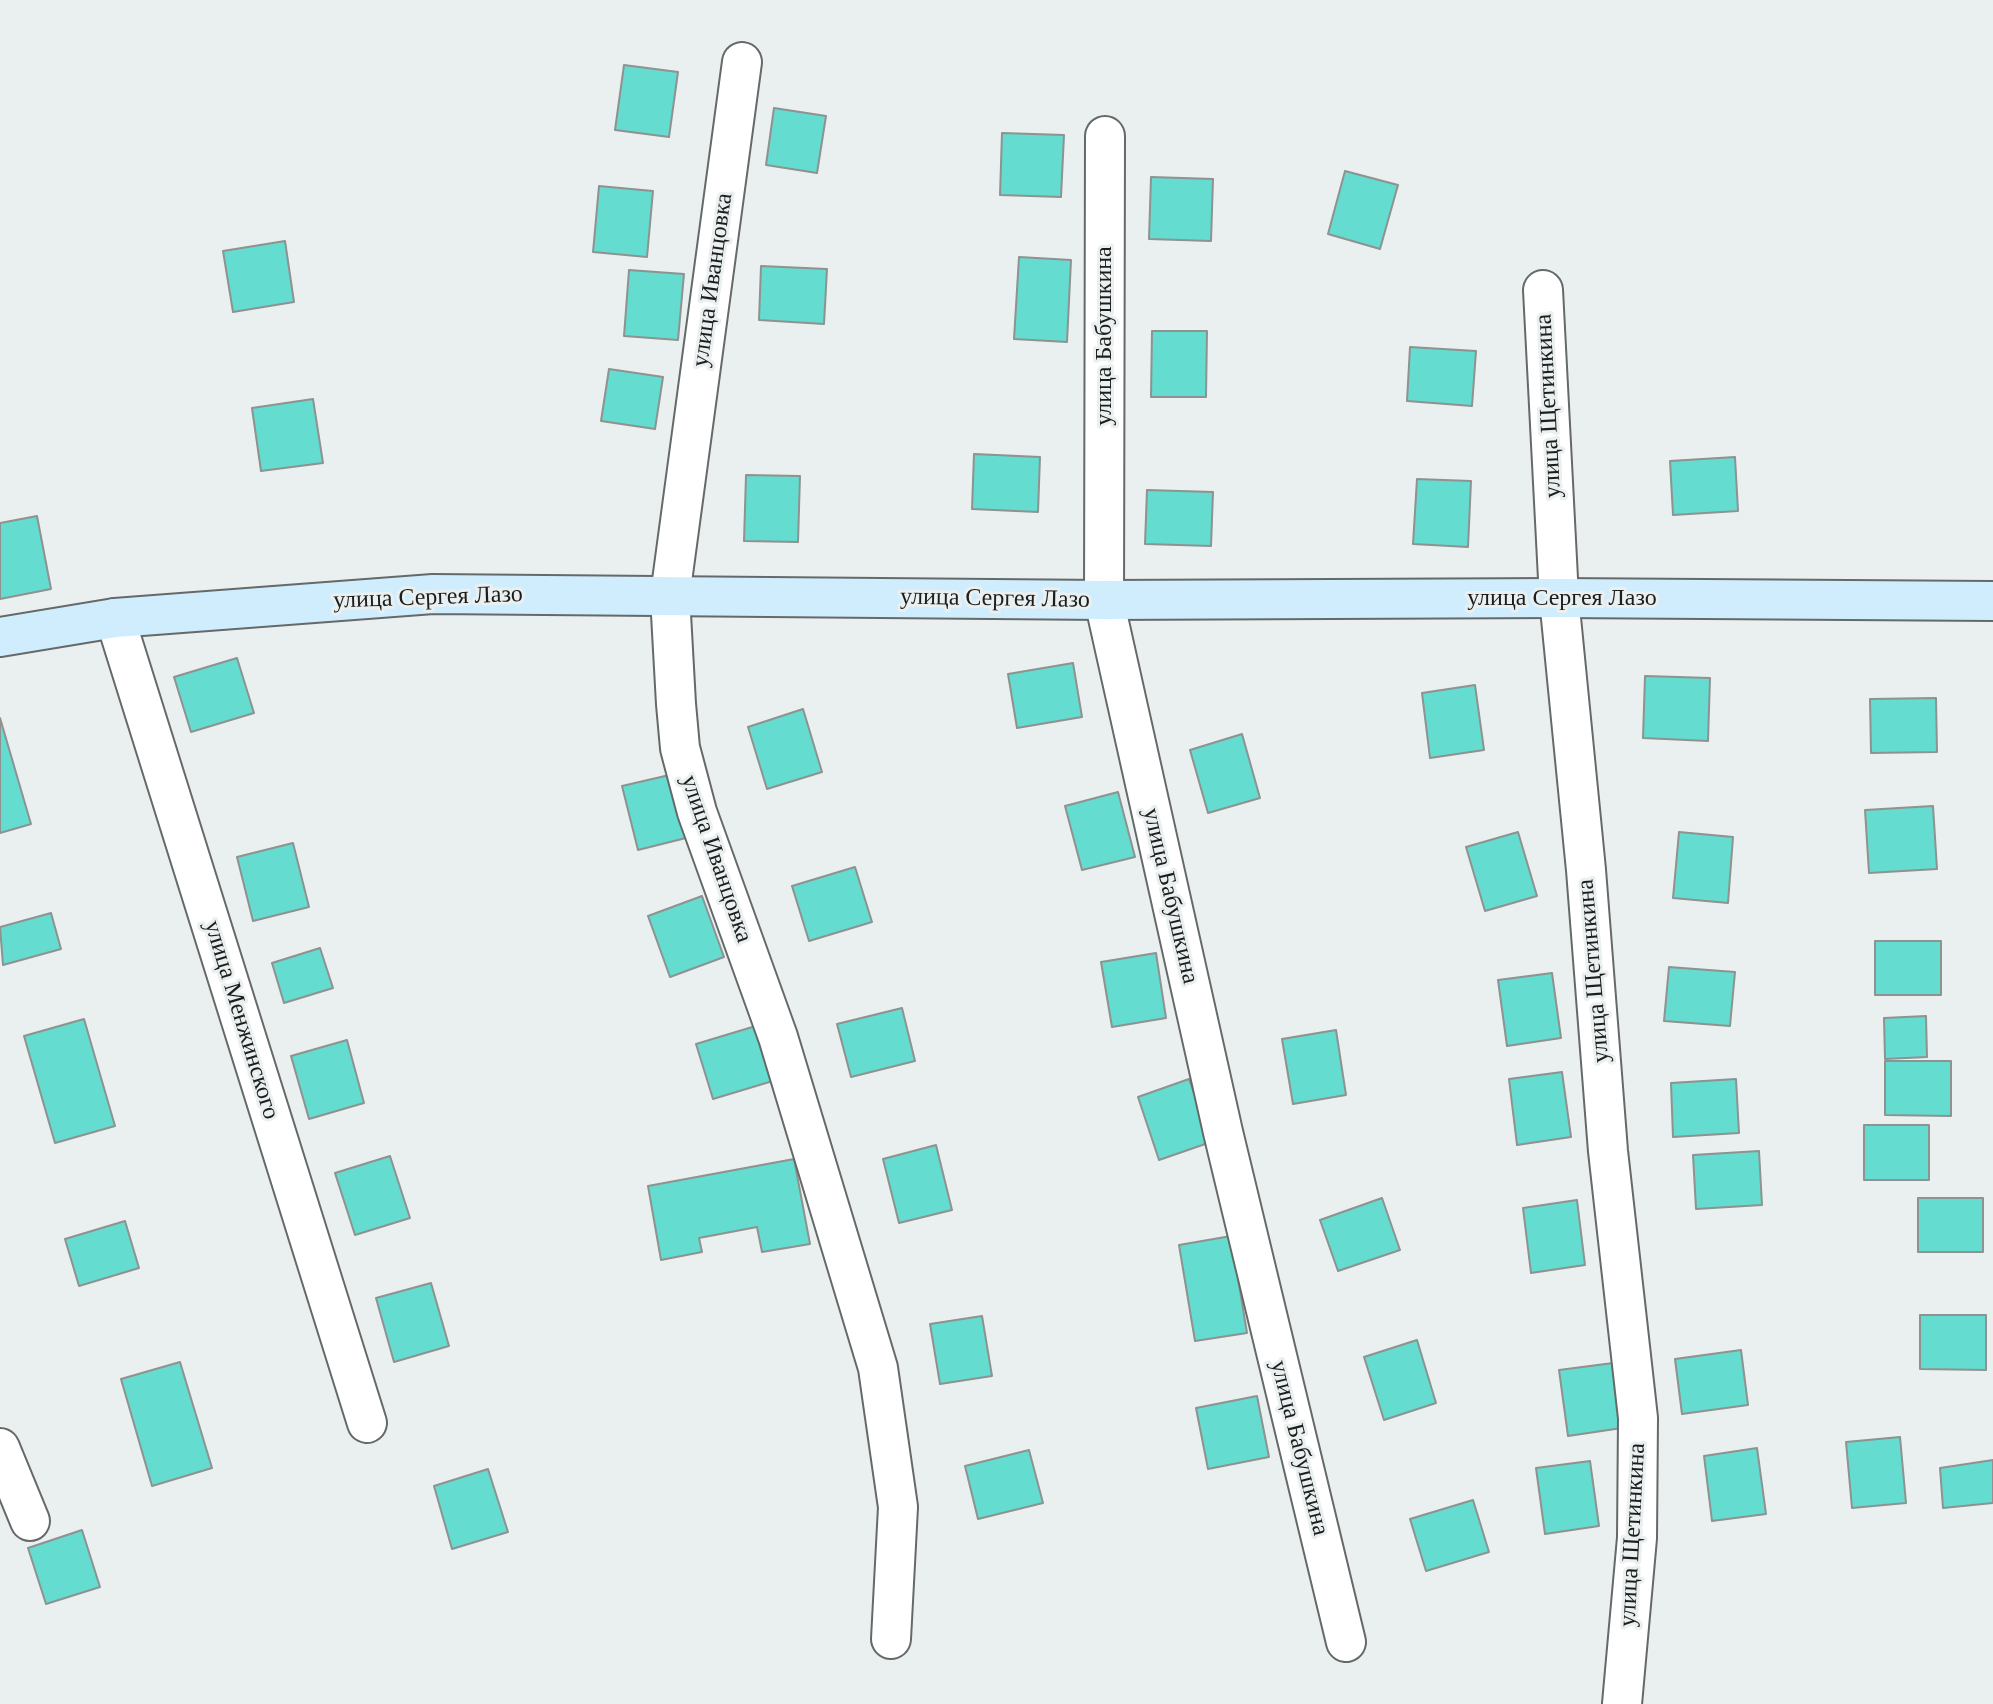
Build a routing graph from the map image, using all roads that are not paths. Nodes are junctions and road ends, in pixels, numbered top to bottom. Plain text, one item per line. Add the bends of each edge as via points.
1 (742, 62) dead end
2 (1105, 136) dead end
3 (1543, 290) dead end
4 (670, 596) junction
5 (1559, 598) junction
6 (1104, 600) junction
7 (1993, 601) edge
8 (115, 618) junction
9 (0, 637) edge
10 (367, 1423) dead end
11 (0, 1448) edge
12 (30, 1521) dead end
13 (891, 1639) dead end
14 (1346, 1642) dead end
15 (1622, 1704) edge

1 - 4 street, улица Иванцовка
2 - 6 street, улица Бабушкина
3 - 5 street, улица Щетинкина
4 - 6 main road, улица Сергея Лазо
4 - 8 main road, улица Сергея Лазо via 433,594
4 - 13 street, улица Иванцовка via 680,748 697,812 778,1037 878,1368 898,1507
5 - 6 main road, улица Сергея Лазо
5 - 7 main road, улица Сергея Лазо
5 - 15 street, улица Щетинкина via 1608,1151 1638,1418 1637,1538
6 - 14 street, улица Бабушкина via 1223,1132
8 - 9 main road, улица Сергея Лазо
8 - 10 street, улица Менжинского
11 - 12 street

